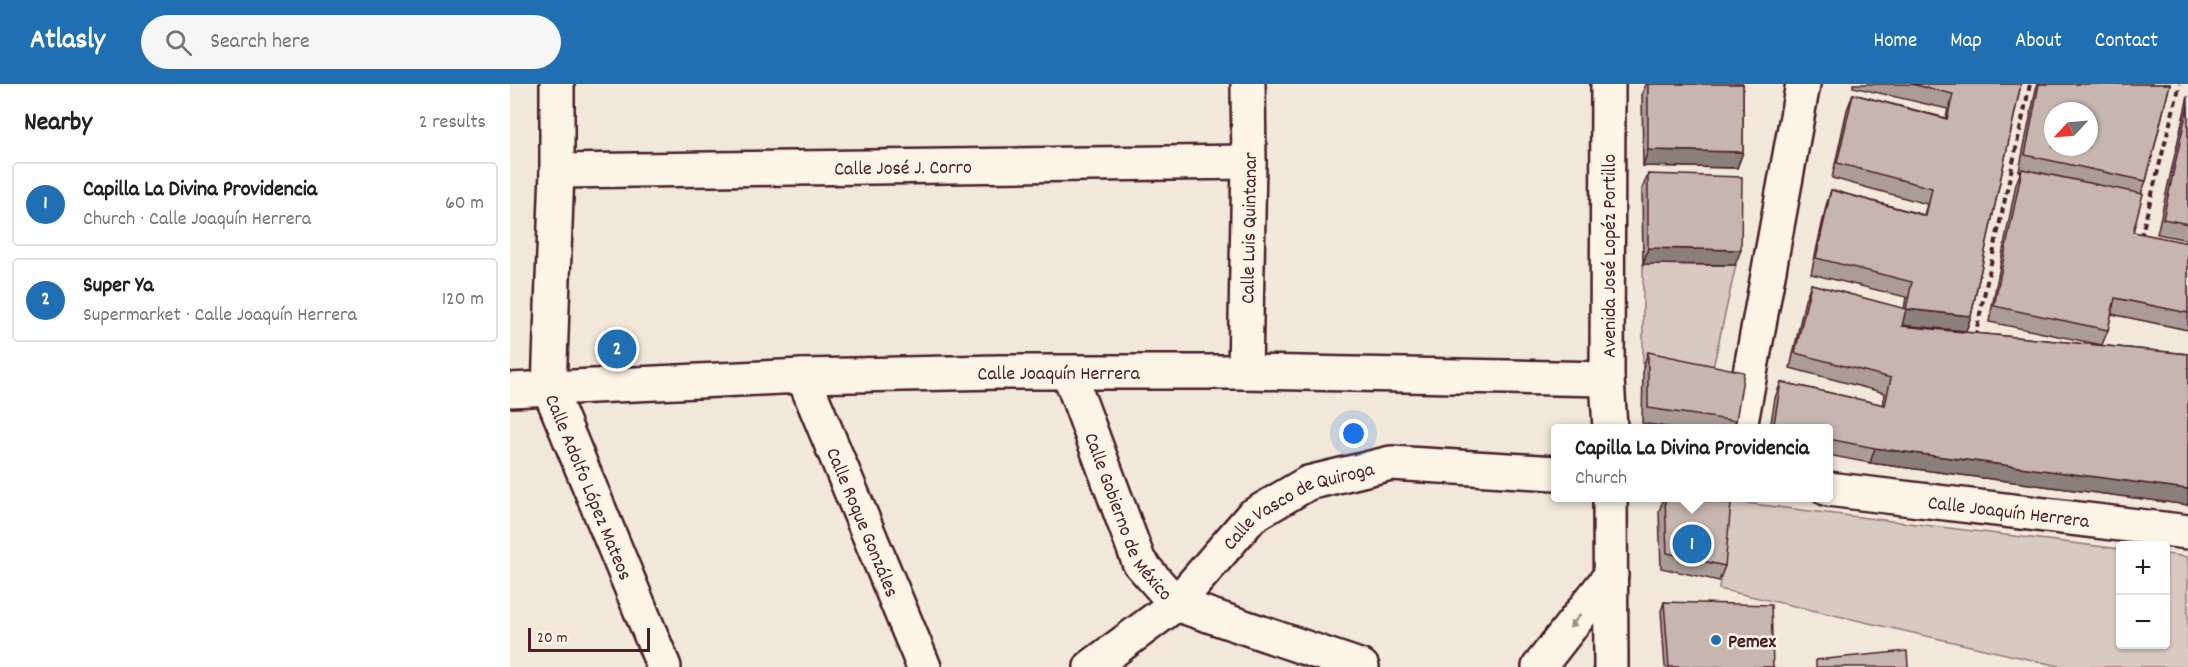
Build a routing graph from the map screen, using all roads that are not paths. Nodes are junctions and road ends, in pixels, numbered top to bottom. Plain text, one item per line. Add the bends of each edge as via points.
1 (557, 84) edge
2 (1248, 84) edge
3 (1608, 84) edge
4 (1788, 84) edge
5 (1803, 84) edge
6 (1249, 162) junction
7 (557, 171) junction
8 (1787, 172) junction
9 (1245, 372) junction
10 (1069, 373) junction
11 (803, 376) junction
12 (1607, 379) junction
13 (549, 388) junction
14 (510, 390) edge
15 (1610, 424) edge
16 (1741, 424) edge
17 (1551, 473) edge
18 (1833, 490) edge
19 (1610, 502) edge
20 (2188, 532) edge
21 (1611, 575) junction
22 (1176, 604) junction
23 (663, 667) edge
24 (924, 667) edge
25 (1091, 667) edge
26 (1362, 667) edge
27 (1539, 667) edge
28 (1611, 667) edge

1 - 7 street, Calle Adolfo López Mateos
2 - 6 street, Calle Luis Quintanar
3 - 12 street, Avenida José Lopéz Portillo
4 - 8 street
5 - 8 street
6 - 7 street, Calle José J. Corro
6 - 9 street, Calle Luis Quintanar
7 - 13 street, Calle Adolfo López Mateos
8 - 16 street
9 - 10 street, Calle Joaquín Herrera
9 - 12 street, Calle Joaquín Herrera
10 - 11 street, Calle Joaquín Herrera
10 - 22 street, Calle Gobierno de México via 1139,562
11 - 13 street, Calle Joaquín Herrera
11 - 24 street, Calle Roque Gonzáles
12 - 15 street, Avenida José Lopéz Portillo
13 - 14 street, Calle Joaquín Herrera
13 - 23 street, Calle Adolfo López Mateos
17 - 22 street, Calle Vasco de Quiroga via 1391,464 1308,483 1252,516
18 - 20 street, Calle Joaquín Herrera
19 - 21 street
21 -> 27 street
21 - 28 street
22 - 25 street, Calle Vasco de Quiroga
22 - 26 street, Calle Gobierno de México

